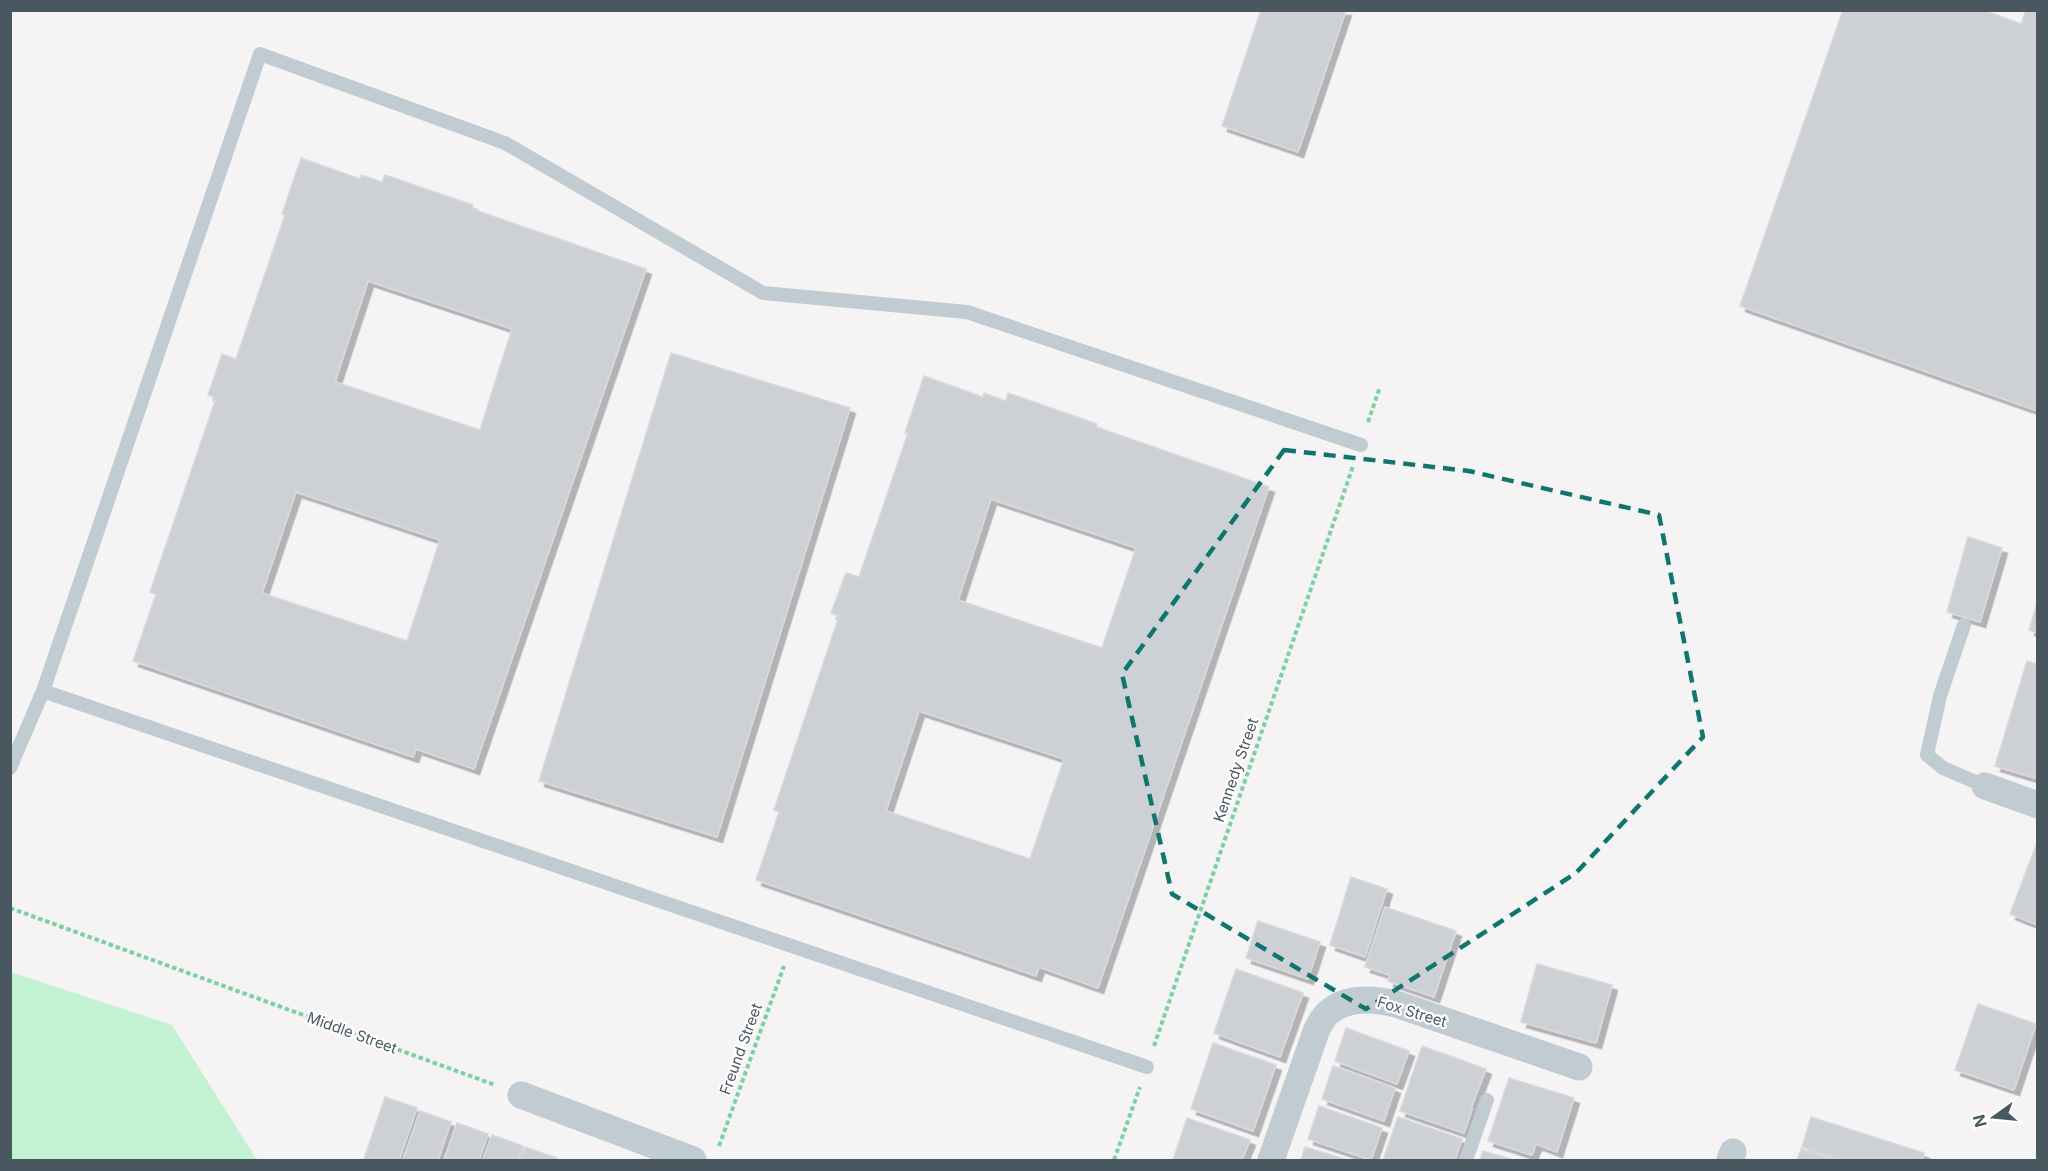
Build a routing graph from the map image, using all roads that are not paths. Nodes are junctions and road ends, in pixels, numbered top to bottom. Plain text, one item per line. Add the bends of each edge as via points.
1 (1361, 445) road end
2 (1964, 625) dead end
3 (43, 691) junction
4 (10, 768) edge
5 (1985, 786) joint
6 (2037, 805) edge
7 (1147, 1067) road end
8 (1579, 1067) dead end
9 (521, 1095) road end
10 (1487, 1100) dead end
11 (693, 1161) edge
12 (1271, 1161) edge
13 (1466, 1161) edge

1 - 3 lane via 967,312 763,293 505,143 260,54
2 - 5 lane via 1940,696 1927,755 1943,768
3 - 4 lane
3 - 7 lane
5 - 6 street
8 - 12 street, Fox Street via 1396,1004 1356,1000 1327,1014 1317,1029
9 - 11 street
10 - 13 lane

